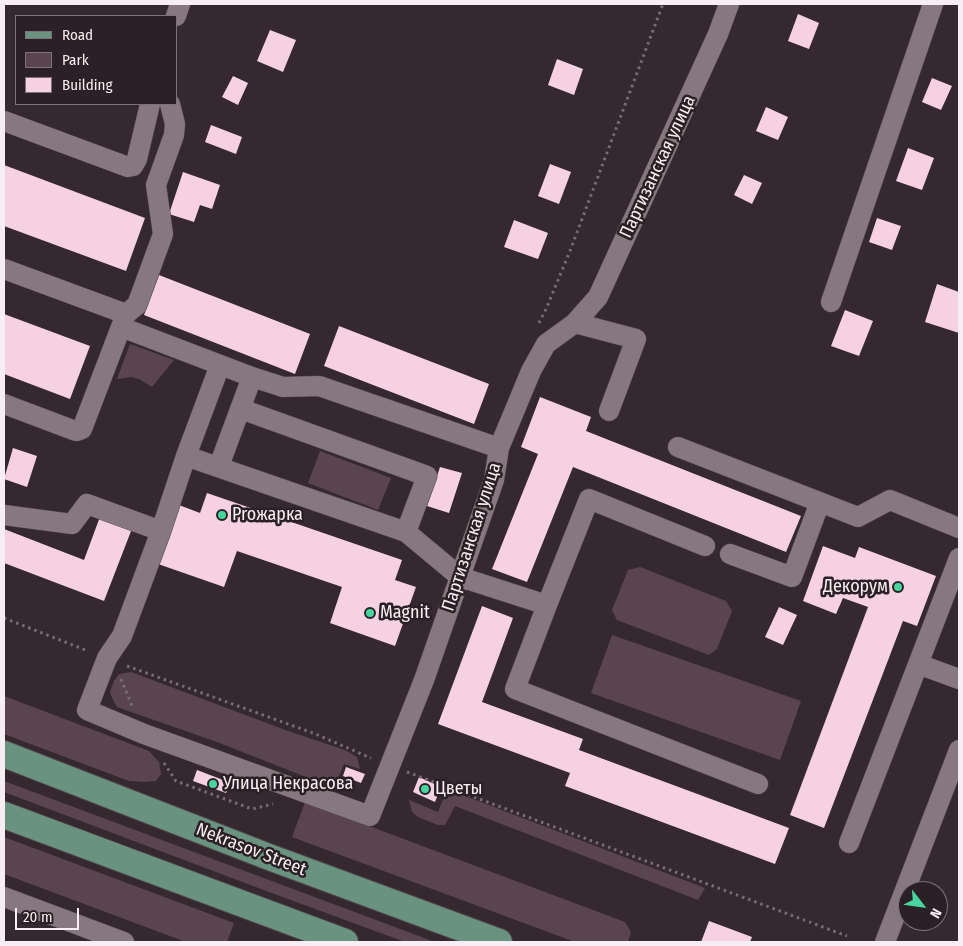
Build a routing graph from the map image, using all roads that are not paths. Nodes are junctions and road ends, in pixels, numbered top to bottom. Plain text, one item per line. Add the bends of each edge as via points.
1 (729, 4) edge
2 (933, 4) edge
3 (150, 105) edge
4 (170, 105) edge
5 (4, 121) edge
6 (4, 269) edge
7 (831, 302) dead end
8 (123, 321) junction
9 (575, 323) junction
10 (220, 365) junction
11 (252, 377) junction
12 (4, 404) edge
13 (241, 409) junction
14 (609, 411) dead end
15 (678, 447) dead end
16 (499, 448) junction
17 (186, 456) junction
18 (219, 466) junction
19 (820, 502) junction
20 (4, 515) edge
21 (959, 528) edge
22 (161, 531) junction
23 (406, 532) junction
24 (705, 546) dead end
25 (730, 554) dead end
26 (959, 558) edge
27 (460, 577) junction
28 (547, 605) junction
29 (918, 664) junction
30 (959, 679) edge
31 (959, 750) edge
32 (4, 754) edge
33 (758, 784) dead end
34 (4, 815) edge
35 (849, 843) dead end
36 (4, 897) edge
37 (124, 942) edge
38 (345, 942) edge
39 (499, 942) edge
40 (885, 942) edge

1 - 9 street, Партизанская улица via 598,297
2 - 7 street
3 - 5 street via 133,166 124,166
4 - 8 street via 174,135 156,186 163,234 137,305
6 - 8 street
8 - 10 street
8 - 12 street via 82,429 73,430
9 - 14 street via 636,339
9 - 16 street, Партизанская улица via 546,344 531,371
10 - 11 street
10 - 17 street
11 - 13 street
11 - 16 street via 283,387 319,386
13 - 18 street
13 - 23 street via 427,476
15 - 19 street
16 - 27 street, Партизанская улица via 494,480
17 - 18 street
17 - 22 street
18 - 23 street
19 - 21 street via 858,517 890,500
19 - 25 street via 792,577
20 - 22 street via 72,524 87,504
22 - 27 street, Партизанская улица via 122,636 107,658 87,710 370,816 424,680
23 - 27 street
24 - 28 street via 589,499
26 - 29 street
27 - 28 street
28 - 33 street via 515,690
29 - 30 street
29 - 35 street
31 - 40 street
32 - 39 main road, Nekrasov Street
34 - 38 main road
36 - 37 street

